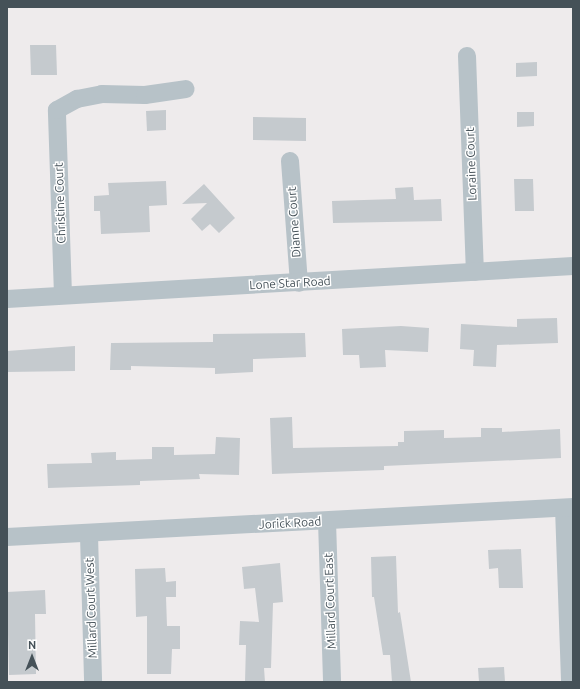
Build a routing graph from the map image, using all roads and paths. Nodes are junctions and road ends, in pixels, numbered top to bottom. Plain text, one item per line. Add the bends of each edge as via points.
1 (467, 56) dead end
2 (186, 89) dead end
3 (290, 161) dead end
4 (573, 266) edge
5 (475, 272) junction
6 (299, 283) junction
7 (63, 295) junction
8 (7, 299) edge
9 (568, 507) edge
10 (327, 521) junction
11 (89, 535) junction
12 (7, 537) edge
13 (93, 682) edge
14 (332, 682) edge
15 (570, 682) edge

1 - 5 street, Loraine Court
2 - 7 street, Christine Court via 145,95 102,94 77,100 57,110
3 - 6 street, Dianne Court
4 - 5 street, Lone Star Road
5 - 6 street, Lone Star Road
6 - 7 street, Lone Star Road
7 - 8 street, Lone Star Road
9 - 10 street, Jorick Road
9 - 15 street
10 - 11 street, Jorick Road
10 - 14 street, Millard Court East
11 - 12 street, Jorick Road
11 - 13 street, Millard Court West

